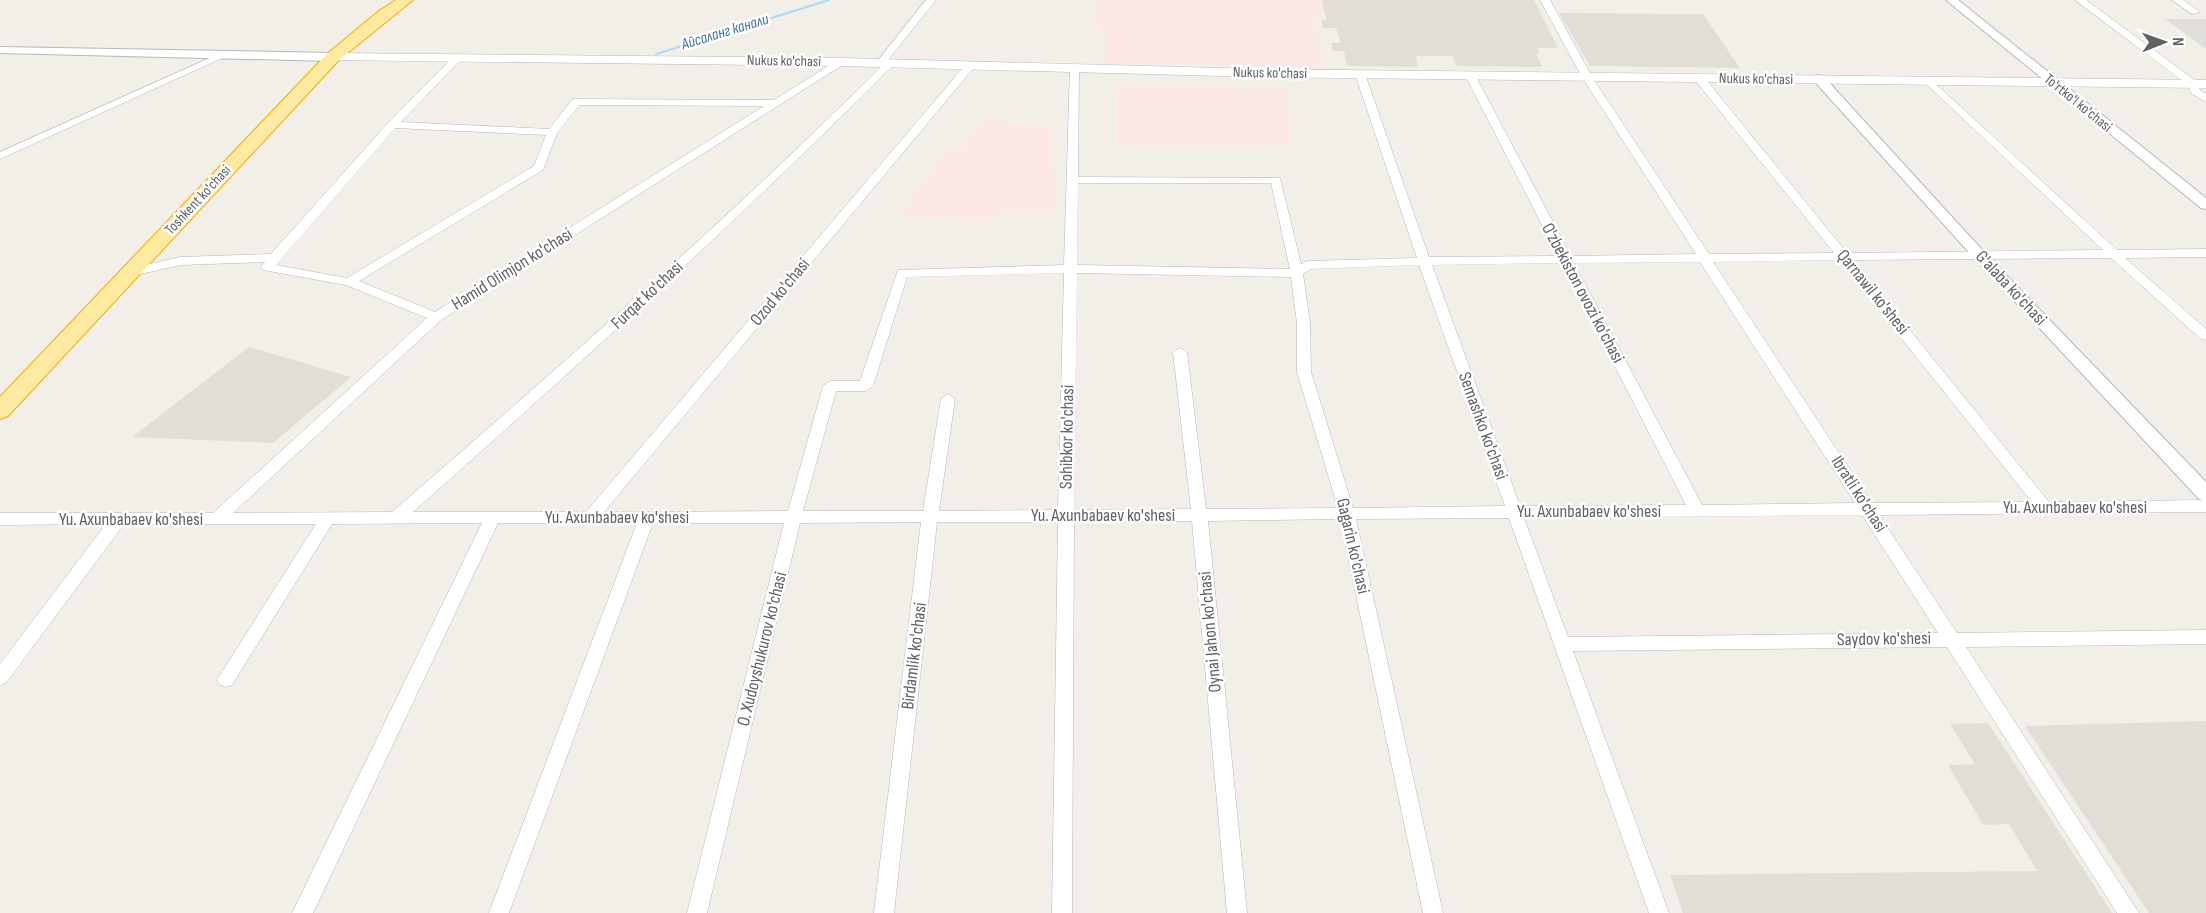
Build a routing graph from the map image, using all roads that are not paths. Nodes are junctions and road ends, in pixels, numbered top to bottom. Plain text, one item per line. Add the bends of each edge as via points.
1 (406, 0) edge
2 (931, 0) edge
3 (1545, 0) edge
4 (1951, 0) edge
5 (2080, 0) edge
6 (2177, 0) edge
7 (2195, 12) dead end
8 (0, 50) edge
9 (226, 54) junction
10 (333, 57) junction
11 (458, 57) junction
12 (841, 62) junction
13 (885, 63) junction
14 (970, 66) junction
15 (1074, 69) junction
16 (1360, 74) junction
17 (1470, 75) junction
18 (1587, 77) junction
19 (1699, 78) junction
20 (1819, 79) junction
21 (1928, 80) junction
22 (2052, 82) junction
23 (2199, 84) edge
24 (2206, 99) edge
25 (776, 103) junction
26 (392, 126) junction
27 (552, 132) junction
28 (28, 143) junction
29 (0, 144) edge
30 (0, 156) edge
31 (1072, 180) junction
32 (2206, 205) edge
33 (2206, 254) edge
34 (2115, 255) junction
35 (1980, 256) junction
36 (1845, 257) junction
37 (1704, 258) junction
38 (1566, 259) junction
39 (1424, 261) junction
40 (272, 262) junction
41 (1070, 270) junction
42 (130, 272) junction
43 (1298, 273) junction
44 (349, 282) junction
45 (436, 317) junction
46 (2206, 336) edge
47 (1180, 352) dead end
48 (948, 399) dead end
49 (0, 411) edge
50 (2206, 494) edge
51 (2206, 506) edge
52 (2045, 507) junction
53 (1868, 509) junction
54 (1697, 510) junction
55 (1513, 512) junction
56 (1347, 513) junction
57 (1199, 514) junction
58 (794, 516) junction
59 (930, 516) junction
60 (1066, 516) junction
61 (494, 517) junction
62 (590, 517) junction
63 (647, 517) junction
64 (217, 518) junction
65 (328, 518) junction
66 (396, 518) junction
67 (0, 519) edge
68 (119, 519) junction
69 (2206, 637) edge
70 (1952, 638) junction
71 (1561, 644) junction
72 (0, 678) edge
73 (226, 680) dead end
74 (302, 913) edge
75 (498, 913) edge
76 (697, 913) edge
77 (884, 913) edge
78 (1062, 913) edge
79 (1237, 913) edge
80 (1433, 913) edge
81 (1659, 913) edge
82 (2129, 913) edge

1 - 10 highway, Toshkent ko'chasi
2 - 13 street, Furqat ko'chasi
3 - 18 street, Ibratli ko'chasi
4 - 22 street, To'rtko'l ko'chasi
5 - 23 street
6 - 7 street
8 - 9 street
9 - 10 street
9 - 28 street
10 - 11 main road, Nukus ko'chasi
10 - 42 highway, Toshkent ko'chasi
11 - 12 main road, Nukus ko'chasi
11 - 26 street
12 - 13 main road, Nukus ko'chasi
12 - 25 street, Hamid Olimjon ko'chasi
13 - 14 main road, Nukus ko'chasi
13 - 66 street, Furqat ko'chasi via 789,164 622,319
14 - 15 main road, Nukus ko'chasi
14 - 62 street, Ozod ko'chasi
15 - 16 main road, Nukus ko'chasi
15 - 31 street, Sohibkor ko'chasi
16 - 17 main road, Nukus ko'chasi
16 - 39 street, Semashko ko'chasi
17 - 18 main road, Nukus ko'chasi
17 - 38 street, O'zbekiston ovozi ko'chasi
18 - 19 main road, Nukus ko'chasi
18 - 37 street, Ibratli ko'chasi
19 - 20 main road, Nukus ko'chasi
19 - 36 street, Qarnawil ko'shesi
20 - 21 main road, Nukus ko'chasi
20 - 35 street, G'alaba ko'chasi
21 - 22 main road, Nukus ko'chasi
21 - 34 street
22 - 23 main road, Nukus ko'chasi
22 - 32 street, To'rtko'l ko'chasi
23 - 24 street via 2195,91
25 - 27 street via 576,102
25 - 45 street, Hamid Olimjon ko'chasi
26 - 27 street
26 - 40 street
27 - 44 street via 539,168
28 - 29 street
28 - 30 street
31 - 41 street, Sohibkor ko'chasi
31 - 43 street, Gagarin ko'chasi via 1276,180
33 - 34 street
34 - 35 street
34 - 46 street
35 - 36 street
35 - 50 street, G'alaba ko'chasi
36 - 37 street
36 - 52 street, Qarnawil ko'shesi
37 - 38 street
37 - 53 street, Ibratli ko'chasi
38 - 39 street
38 - 54 street, O'zbekiston ovozi ko'chasi
39 - 43 street via 1308,265
39 - 55 street, Semashko ko'chasi
40 - 42 street via 181,261
40 - 44 street
41 - 43 street
41 - 58 street, O. Xudoyshukurov ko'chasi via 902,273 866,386 830,386
41 - 60 street, Sohibkor ko'chasi
42 - 49 highway, Toshkent ko'chasi
43 - 56 street, Gagarin ko'chasi via 1306,351 1304,372
44 - 45 street
45 - 64 street, Hamid Olimjon ko'chasi
47 - 57 street, Oynai Jahon ko'chasi
48 - 59 street, Birdamlik ko'chasi
51 - 52 street, Yu. Axunbabaev ko'shesi
52 - 53 street, Yu. Axunbabaev ko'shesi
53 - 54 street, Yu. Axunbabaev ko'shesi
53 - 70 street, Ibratli ko'chasi
54 - 55 street, Yu. Axunbabaev ko'shesi
55 - 56 street, Yu. Axunbabaev ko'shesi
55 - 71 street, Semashko ko'chasi
56 - 57 street, Yu. Axunbabaev ko'shesi
56 - 80 street, Gagarin ko'chasi
57 - 60 street, Yu. Axunbabaev ko'shesi
57 - 79 street, Oynai Jahon ko'chasi
58 - 59 street, Yu. Axunbabaev ko'shesi
58 - 63 street, Yu. Axunbabaev ko'shesi
58 - 76 street, O. Xudoyshukurov ko'chasi
59 - 60 street, Yu. Axunbabaev ko'shesi
59 - 77 street, Birdamlik ko'chasi
60 - 78 street, Sohibkor ko'chasi
61 - 62 street, Yu. Axunbabaev ko'shesi
61 - 66 street, Yu. Axunbabaev ko'shesi
61 - 74 street
62 - 63 street, Yu. Axunbabaev ko'shesi
63 - 75 street
64 - 65 street, Yu. Axunbabaev ko'shesi
64 - 68 street, Yu. Axunbabaev ko'shesi
65 - 66 street, Yu. Axunbabaev ko'shesi
65 - 73 street
67 - 68 street, Yu. Axunbabaev ko'shesi
68 - 72 street
69 - 70 street, Saydov ko'shesi
70 - 71 street, Saydov ko'shesi
70 - 82 street, Ibratli ko'chasi
71 - 81 street, Semashko ko'chasi

